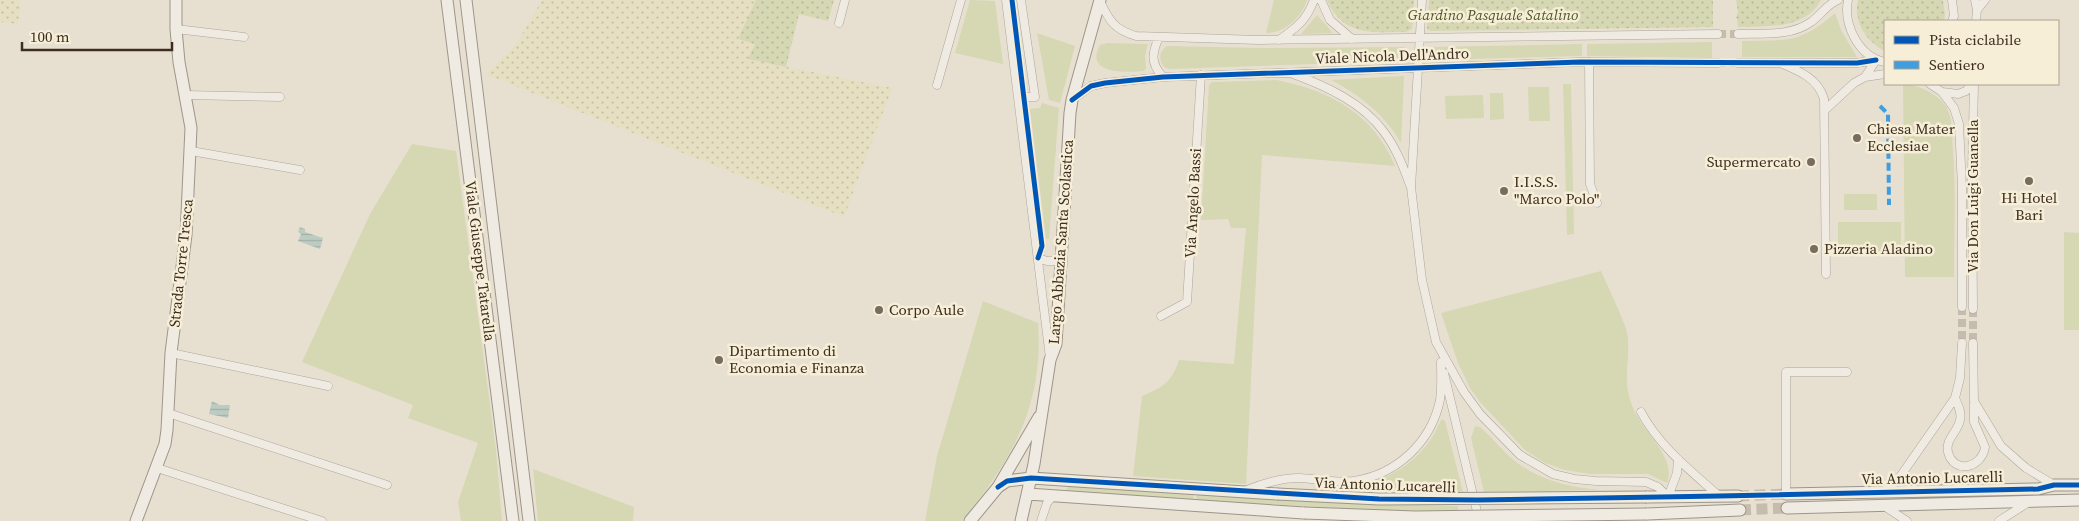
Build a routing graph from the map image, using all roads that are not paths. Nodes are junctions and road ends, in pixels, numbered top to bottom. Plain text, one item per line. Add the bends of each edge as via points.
1 (176, 0) edge
2 (447, 0) edge
3 (466, 0) edge
4 (845, 0) edge
5 (961, 0) edge
6 (1006, 0) edge
7 (1021, 0) edge
8 (1100, 0) edge
9 (1314, 0) edge
10 (1321, 0) edge
11 (1422, 0) edge
12 (1848, 0) edge
13 (1952, 0) edge
14 (1975, 0) edge
15 (1985, 0) edge
16 (1834, 1) edge
17 (1977, 10) junction
18 (1952, 20) edge
19 (1976, 20) edge
20 (838, 23) dead end
21 (176, 29) junction
22 (1718, 34) tunnel mouth
23 (1738, 34) tunnel mouth
24 (244, 37) dead end
25 (1158, 37) junction
26 (1419, 38) junction
27 (1352, 39) junction
28 (1279, 40) junction
29 (1876, 60) junction
30 (1589, 62) junction
31 (1884, 62) edge
32 (1718, 63) tunnel mouth
33 (1738, 63) tunnel mouth
34 (1780, 63) junction
35 (1417, 68) junction
36 (1289, 73) junction
37 (1884, 74) edge
38 (1201, 75) junction
39 (1163, 77) junction
40 (1865, 77) junction
41 (937, 85) dead end
42 (1932, 85) edge
43 (1971, 85) edge
44 (1972, 85) edge
45 (1942, 92) junction
46 (185, 95) junction
47 (280, 97) dead end
48 (1018, 97) junction
49 (1072, 100) junction
50 (1826, 109) junction
51 (191, 151) junction
52 (300, 170) dead end
53 (1412, 187) junction
54 (1597, 204) dead end
55 (1038, 258) junction
56 (1060, 261) junction
57 (1826, 274) dead end
58 (1962, 306) tunnel mouth
59 (1973, 309) tunnel mouth
60 (1161, 316) dead end
61 (1436, 342) junction
62 (1962, 343) tunnel mouth
63 (1973, 343) tunnel mouth
64 (171, 353) junction
65 (1050, 360) junction
66 (1442, 362) junction
67 (1847, 372) dead end
68 (328, 386) dead end
69 (1955, 398) junction
70 (1974, 401) junction
71 (1042, 411) junction
72 (1641, 412) dead end
73 (168, 413) junction
74 (1678, 459) junction
75 (157, 468) junction
76 (1031, 478) junction
77 (1062, 480) junction
78 (2079, 484) edge
79 (387, 485) dead end
80 (2054, 485) junction
81 (998, 487) junction
82 (2038, 489) junction
83 (1243, 491) junction
84 (1882, 492) junction
85 (1028, 494) junction
86 (1786, 494) joint
87 (1057, 496) junction
88 (1719, 496) junction
89 (1738, 496) tunnel mouth
90 (1668, 497) junction
91 (2079, 500) edge
92 (2030, 502) junction
93 (1884, 506) junction
94 (1787, 508) tunnel mouth
95 (1740, 510) tunnel mouth
96 (1304, 513) junction
97 (1411, 519) edge
98 (136, 521) edge
99 (322, 521) edge
100 (513, 521) edge
101 (529, 521) edge
102 (970, 521) edge
103 (1021, 521) edge
104 (1041, 521) edge
105 (1319, 521) edge
106 (1479, 521) edge
107 (1908, 521) edge
108 (1999, 521) edge

1 - 21 street, Strada Torre Tresca
2 - 100 street, Viale Giuseppe Tatarella
3 - 101 street, Viale Giuseppe Tatarella
4 - 20 street
5 - 41 street
6 - 48 street, Largo Abbazia Santa Scolastica
7 - 48 street via 1035,97
8 - 25 street, Viale Nicola Dell'Andro via 1115,26 1124,33
8 - 49 street, Largo Abbazia Santa Scolastica
9 - 28 street via 1301,24
10 - 27 street via 1330,20
11 - 26 street
12 - 29 street via 1847,17 1854,38
13 - 18 street
14 - 17 street
15 - 17 street
16 - 23 street via 1810,23 1796,30
17 - 19 street
21 - 24 street
21 - 46 street, Strada Torre Tresca
22 - 26 street, Viale Nicola Dell'Andro
25 - 28 street, Viale Nicola Dell'Andro
25 - 39 street via 1152,53 1153,64
26 - 27 street, Viale Nicola Dell'Andro
26 - 35 street
27 - 28 street, Viale Nicola Dell'Andro
29 - 31 street
29 - 34 street via 1857,64
29 - 40 street
30 - 32 street, Viale Nicola Dell'Andro
30 - 35 street, Viale Nicola Dell'Andro
30 - 54 street via 1590,184
33 - 34 street
34 - 50 street via 1811,78 1821,89
35 - 36 street, Viale Nicola Dell'Andro
35 - 53 street
36 - 38 street, Viale Nicola Dell'Andro
36 - 53 street via 1336,93 1376,122 1398,153
37 - 40 street
38 - 39 street, Viale Nicola Dell'Andro
38 - 60 street, Via Angelo Bassi via 1187,302
39 - 49 street, Viale Nicola Dell'Andro via 1104,82 1091,86
40 - 50 street
42 - 45 street, Via Don Luigi Guanella
43 - 45 street, Via Don Luigi Guanella via 1958,94
44 - 59 street, Via Don Luigi Guanella
45 - 58 street, Via Don Luigi Guanella via 1954,108 1961,139
46 - 47 street
46 - 51 street, Strada Torre Tresca
48 - 55 street, Largo Abbazia Santa Scolastica
49 - 56 street, Largo Abbazia Santa Scolastica
50 - 57 street
51 - 52 street
51 - 64 street, Strada Torre Tresca via 186,235
53 - 61 street via 1422,280
55 - 56 street
55 - 65 street, Largo Abbazia Santa Scolastica
56 - 65 street, Largo Abbazia Santa Scolastica via 1056,344
61 - 66 street
61 - 90 street via 1480,414 1527,460 1552,474 1574,479 1646,482 1658,487
62 - 69 street
63 - 70 street
64 - 68 street
64 - 73 street, Strada Torre Tresca
65 - 71 street
66 - 83 street via 1440,399 1432,425 1423,440 1396,466 1352,481 1297,478
66 - 106 street
67 - 86 street, Via Antonio Lucarelli via 1786,372
69 - 70 street via 1960,421 1949,440 1948,452 1954,462 1966,467 1982,459 1985,447 1974,422
69 - 84 street via 1897,481
70 - 80 street via 2001,446 2026,468
71 - 76 street
71 - 81 street
72 - 74 street via 1649,428
73 - 75 street, Strada Torre Tresca via 165,444
73 - 79 street
74 - 88 street
74 - 90 street via 1677,473
75 - 98 street, Strada Torre Tresca
75 - 99 street
76 - 77 street, Via Antonio Lucarelli
76 - 81 street, Via Antonio Lucarelli via 1008,481
76 - 85 street
77 - 83 street, Via Antonio Lucarelli
77 - 87 street
78 - 80 street, Via Antonio Lucarelli
80 - 82 street, Via Antonio Lucarelli
81 - 102 street
82 - 84 street, Via Antonio Lucarelli
82 - 92 street
83 - 90 street, Via Antonio Lucarelli, bridge via 1389,499
84 - 86 street, Via Antonio Lucarelli
84 - 93 street
85 - 87 street, Via Antonio Lucarelli
85 - 103 street
87 - 96 street, Via Antonio Lucarelli
87 - 104 street via 1047,502
88 - 89 street, Via Antonio Lucarelli
88 - 90 street, Via Antonio Lucarelli
91 - 92 street, Via Antonio Lucarelli
92 - 93 street, Via Antonio Lucarelli
92 - 108 street
93 - 94 street, Via Antonio Lucarelli
93 - 107 street
95 - 97 street, Via Antonio Lucarelli, bridge
96 - 97 street, Via Antonio Lucarelli, bridge
96 - 105 street

